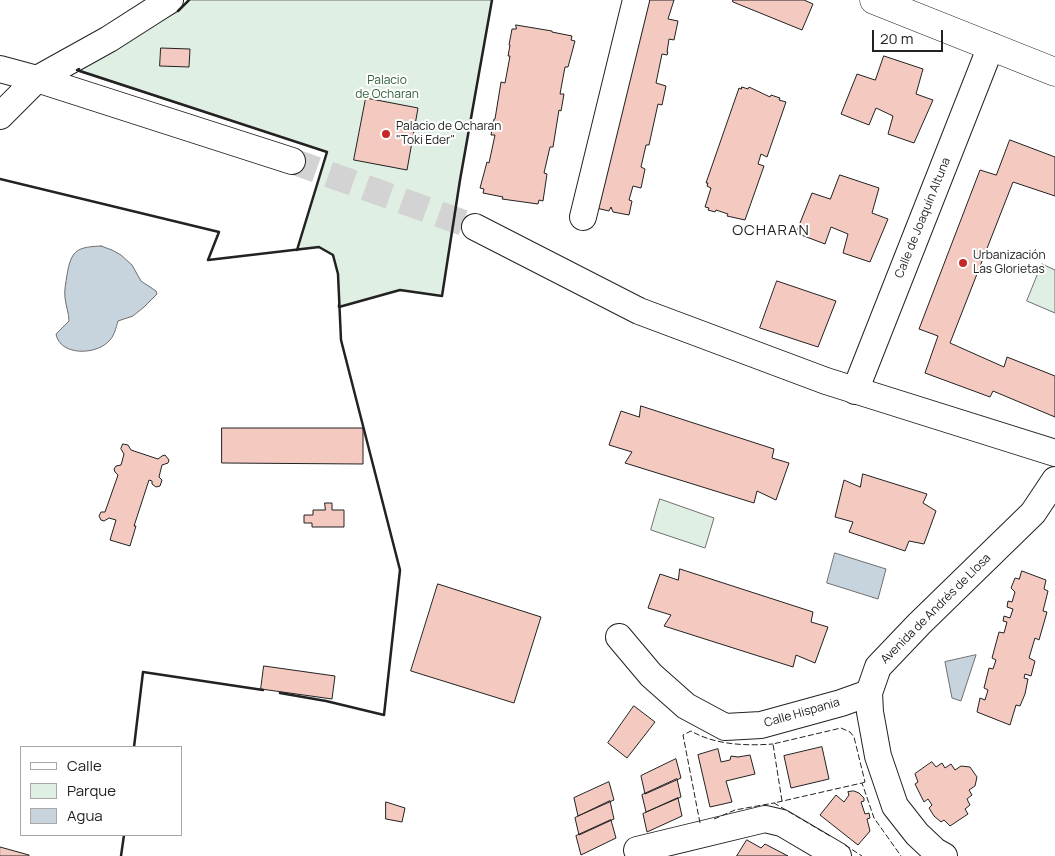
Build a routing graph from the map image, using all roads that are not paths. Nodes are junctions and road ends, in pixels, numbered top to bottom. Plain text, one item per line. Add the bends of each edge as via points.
1 (170, 0) edge
2 (636, 0) edge
3 (874, 0) edge
4 (992, 46) junction
5 (1052, 64) edge
6 (0, 69) edge
7 (37, 79) junction
8 (0, 116) edge
9 (292, 161) tunnel mouth
10 (583, 217) dead end
11 (475, 227) tunnel mouth
12 (856, 391) junction
13 (1055, 453) edge
14 (1055, 480) edge
15 (620, 637) dead end
16 (869, 692) junction
17 (684, 848) edge
18 (637, 850) dead end
19 (937, 854) edge
20 (838, 856) edge

1 - 7 street via 110,39
2 - 10 street
3 - 4 highway
4 - 5 highway
4 - 12 street, Calle de Joaquín Altuna
6 - 7 street
7 - 8 street
7 - 9 street
11 - 12 street via 639,311
12 - 13 street
14 - 16 street, Avenida de Andrés de Llosa via 1033,513 878,667
15 - 16 street, Calle Hispania via 651,675 686,706 725,727 761,725
16 - 19 street, Avenida de Andrés de Llosa via 878,756 896,806
17 - 18 street
17 - 20 street via 765,819 782,823

